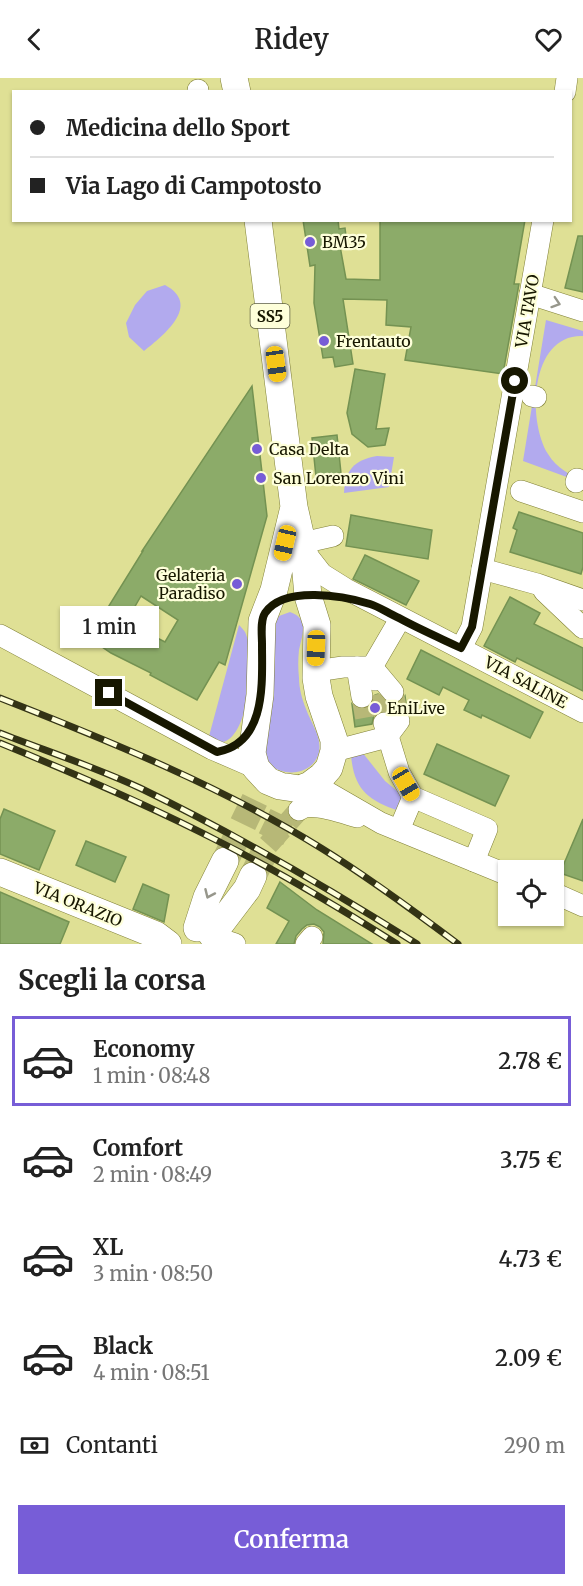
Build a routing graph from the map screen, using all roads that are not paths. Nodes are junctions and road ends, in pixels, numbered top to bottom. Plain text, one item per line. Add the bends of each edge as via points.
1 (258, 222) edge
2 (543, 222) edge
3 (530, 294) junction
4 (583, 311) edge
5 (521, 491) dead end
6 (294, 507) junction
7 (583, 512) edge
8 (333, 536) dead end
9 (303, 547) junction
10 (482, 569) junction
11 (537, 584) junction
12 (308, 596) junction
13 (583, 600) edge
14 (373, 605) junction
15 (266, 611) junction
16 (400, 619) junction
17 (583, 628) edge
18 (0, 635) edge
19 (461, 648) junction
20 (364, 667) junction
21 (315, 671) junction
22 (583, 712) edge
23 (255, 724) junction
24 (334, 751) junction
25 (217, 752) junction
26 (259, 778) junction
27 (299, 797) junction
28 (413, 797) junction
29 (390, 826) junction
30 (225, 861) tunnel mouth
31 (474, 861) junction
32 (498, 871) edge
33 (0, 872) edge
34 (253, 876) tunnel mouth
35 (564, 897) edge
36 (583, 906) edge
37 (195, 938) edge

1 - 6 main road, SS5
2 - 3 street, VIA TAVO
3 -> 4 street
3 - 10 street, VIA TAVO
5 - 7 street
6 - 9 main road, SS5
6 - 15 main road, SS5
8 - 9 street
9 - 12 main road, SS5
9 - 14 street, VIA SALINE via 327,578
10 - 11 street
10 - 19 street, VIA TAVO via 472,627
11 - 13 street
11 - 17 street
12 - 14 street, VIA SALINE via 329,595
12 - 15 main road via 286,599
12 - 21 main road, SS5 via 317,625
14 - 16 street, VIA SALINE
15 - 23 main road, SS5 via 262,621 262,674
16 - 19 street, VIA SALINE
16 - 20 street
18 - 25 street
19 - 22 street, VIA SALINE
20 - 20 street via 377,694
20 - 21 street
21 - 24 main road, SS5
23 - 25 street via 237,743
23 - 26 main road, SS5 via 252,753
24 - 27 main road via 329,768
24 - 28 street via 381,729
25 - 26 street
26 - 27 main road
27 - 29 street via 329,793
28 - 29 street
28 - 31 street via 487,829
29 - 31 street
30 -> 37 main road via 207,897
31 - 32 street
33 - 37 main road, VIA ORAZIO
34 - 37 main road via 247,889
35 - 36 street

